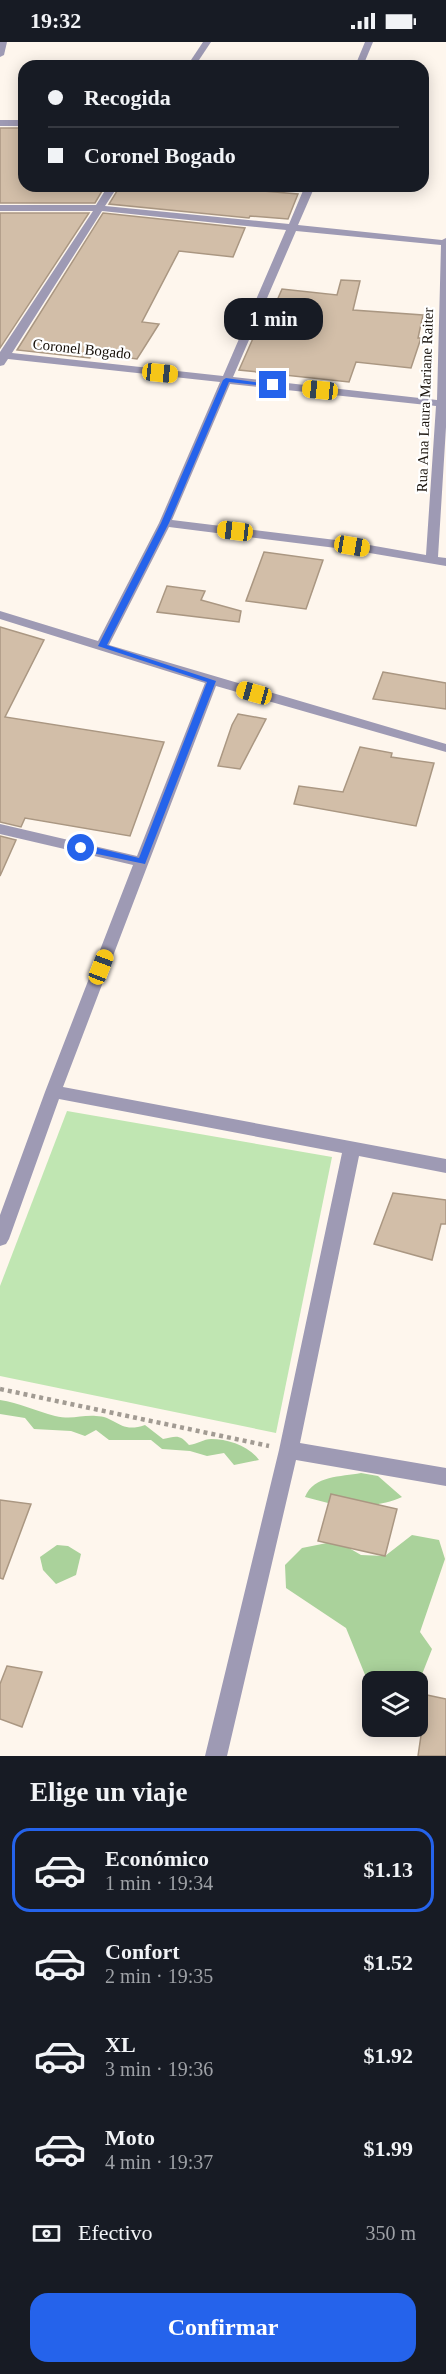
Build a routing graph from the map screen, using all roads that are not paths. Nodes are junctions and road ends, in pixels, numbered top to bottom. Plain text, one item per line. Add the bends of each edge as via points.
1 (3, 42) edge
2 (207, 42) edge
3 (369, 42) edge
4 (0, 55) edge
5 (195, 60) edge
6 (362, 60) edge
7 (0, 123) edge
8 (18, 123) edge
9 (109, 192) edge
10 (307, 192) edge
11 (0, 208) edge
12 (98, 208) junction
13 (292, 228) junction
14 (446, 242) edge
15 (2, 358) edge
16 (226, 380) junction
17 (444, 403) edge
18 (165, 523) junction
19 (432, 560) junction
20 (446, 562) edge
21 (0, 615) edge
22 (102, 646) junction
23 (212, 681) junction
24 (446, 748) edge
25 (0, 829) edge
26 (142, 862) junction
27 (53, 1092) junction
28 (352, 1148) junction
29 (446, 1166) edge
30 (0, 1239) edge
31 (289, 1450) junction
32 (446, 1477) edge
33 (216, 1756) edge

1 - 4 street
2 - 5 street
3 - 6 street
7 - 8 street
9 - 12 street
10 - 13 street
11 - 12 street
12 - 13 street
12 - 15 street
13 - 14 street
13 - 16 street
14 - 17 street, Rua Ana Laura Mariane Raiter
15 - 16 street, Coronel Bogado
16 - 17 street, Coronel Bogado
16 - 18 street
17 - 19 street, Rua Ana Laura Mariane Raiter
18 - 19 street
18 - 22 street
19 - 20 street
21 - 22 street
22 - 23 street
23 - 24 street
23 - 26 street
25 - 26 street
26 - 27 street
27 - 28 street
27 - 30 street
28 - 29 street
28 - 31 street
31 - 32 street
31 - 33 street

